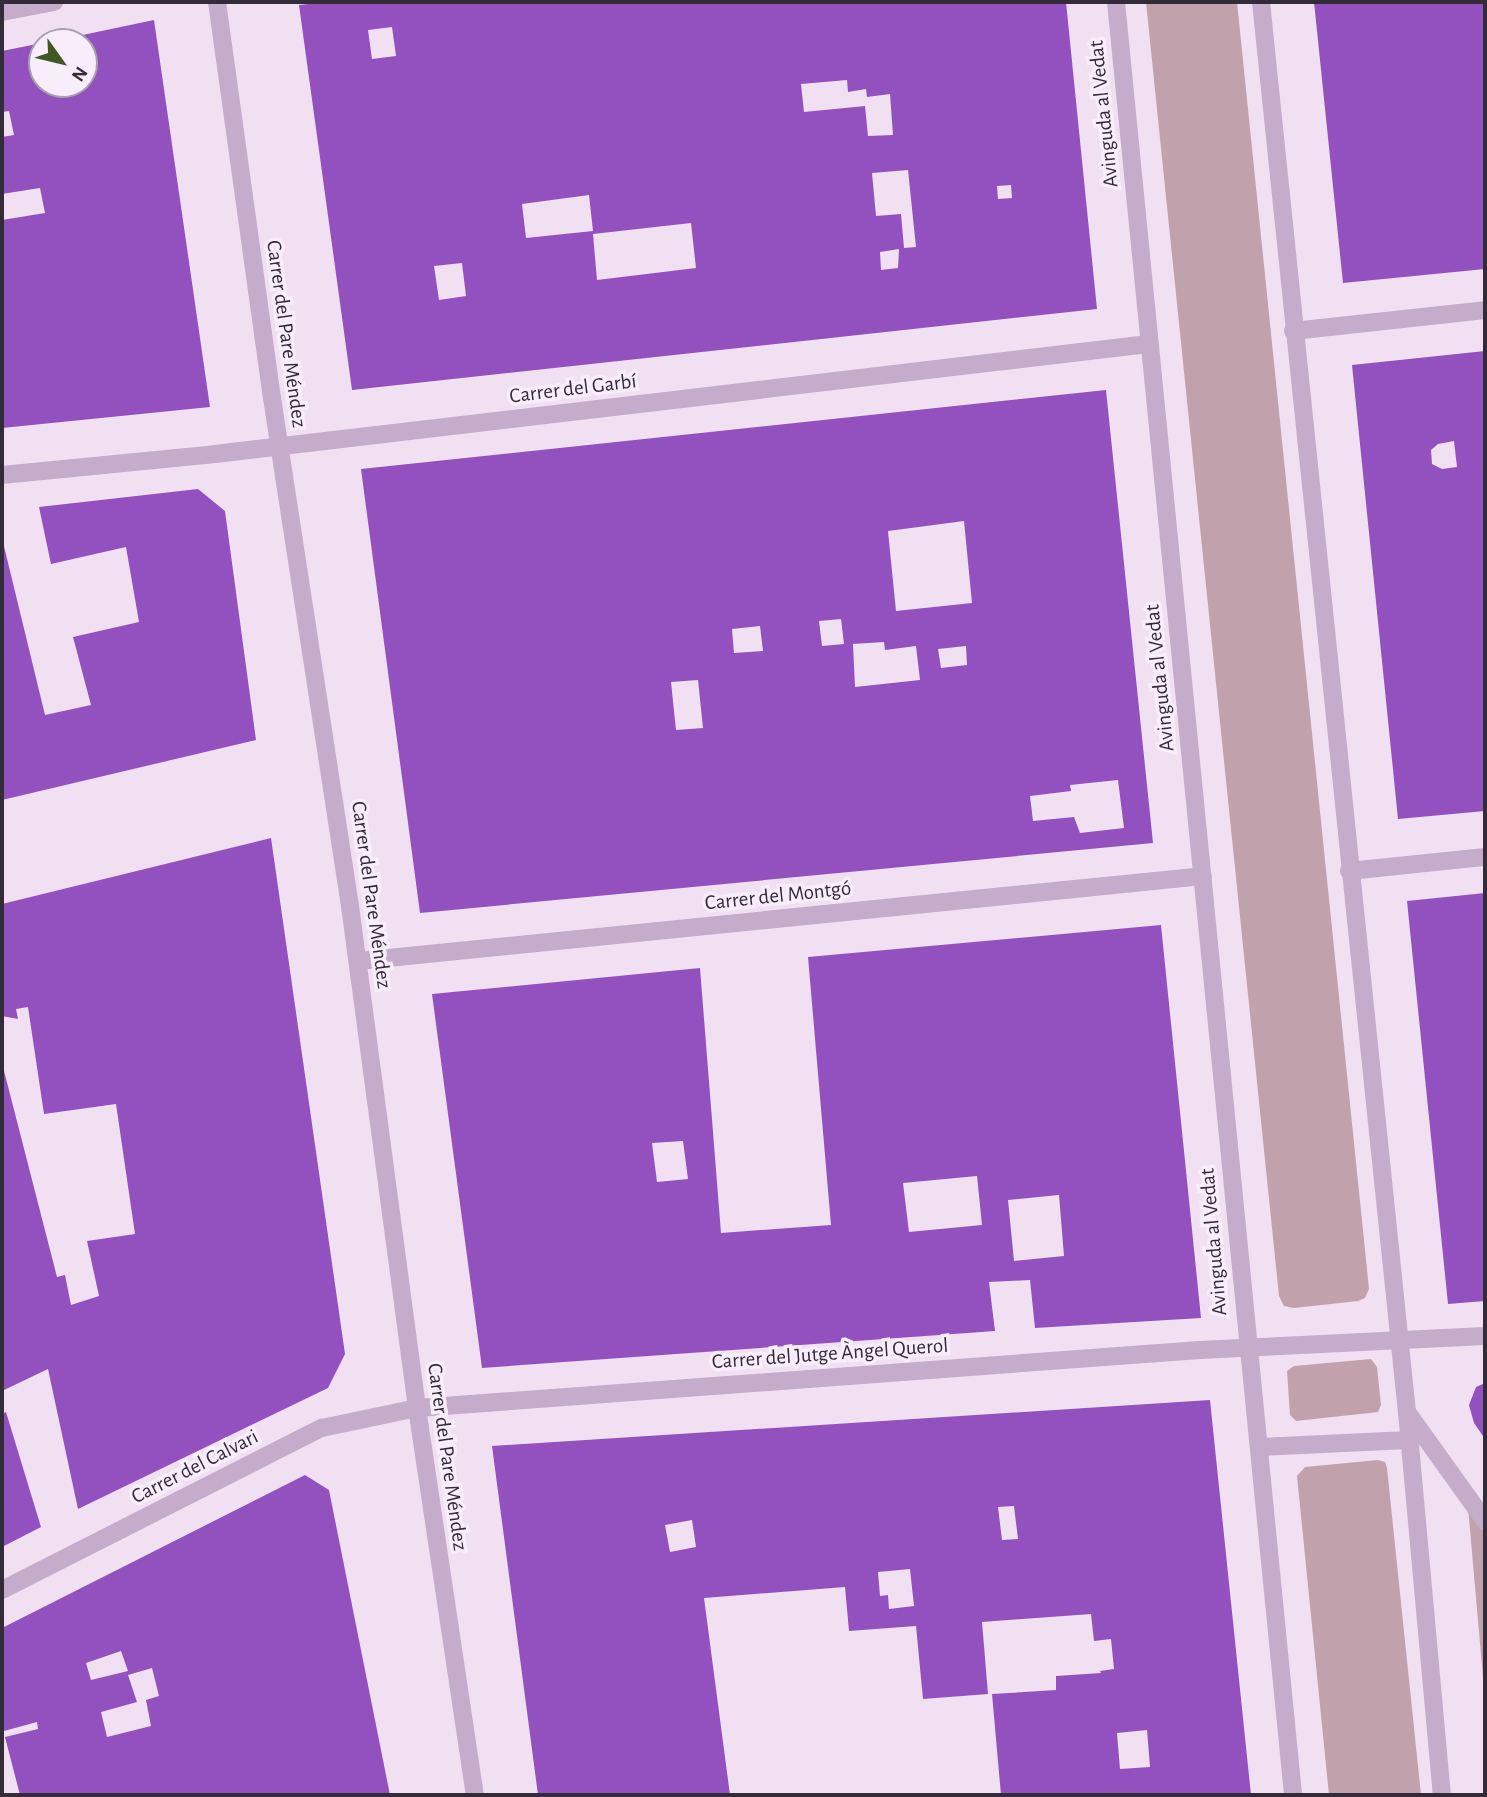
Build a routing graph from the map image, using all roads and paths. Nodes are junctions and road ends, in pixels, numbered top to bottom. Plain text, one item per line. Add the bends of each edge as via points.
1 (54, 2) edge
2 (217, 2) edge
3 (1116, 2) edge
4 (1261, 2) edge
5 (2, 12) edge
6 (1485, 310) edge
7 (1293, 331) junction
8 (1149, 344) junction
9 (280, 444) junction
10 (2, 475) edge
11 (1485, 857) edge
12 (1349, 871) junction
13 (1203, 876) junction
14 (358, 961) junction
15 (1485, 1336) edge
16 (1399, 1341) junction
17 (1247, 1350) junction
18 (416, 1408) junction
19 (1406, 1412) junction
20 (1409, 1440) junction
21 (1259, 1447) junction
22 (1485, 1521) edge
23 (2, 1590) edge
24 (475, 1795) edge
25 (1293, 1795) edge
26 (1442, 1795) edge

1 - 5 street
2 - 9 street, Carrer del Pare Méndez
3 - 8 street, Avinguda al Vedat
4 - 7 street
6 - 7 street
7 - 12 street
8 - 9 street, Carrer del Garbí
8 - 13 street, Avinguda al Vedat
9 - 10 street, Carrer del Garbí
9 - 14 street, Carrer del Pare Méndez
11 - 12 street
12 - 16 street
13 - 14 street, Carrer del Montgó
13 - 17 street, Avinguda al Vedat
14 - 18 street, Carrer del Pare Méndez
15 - 16 street
16 - 17 street
16 - 19 street
17 - 18 street, Carrer del Jutge Àngel Querol
17 - 21 street, Avinguda al Vedat
18 - 23 street, Carrer del Calvari via 322,1428
18 - 24 street, Carrer del Pare Méndez
19 - 20 street
19 - 22 street
20 - 21 street
20 - 26 street
21 - 25 street, Avinguda al Vedat

